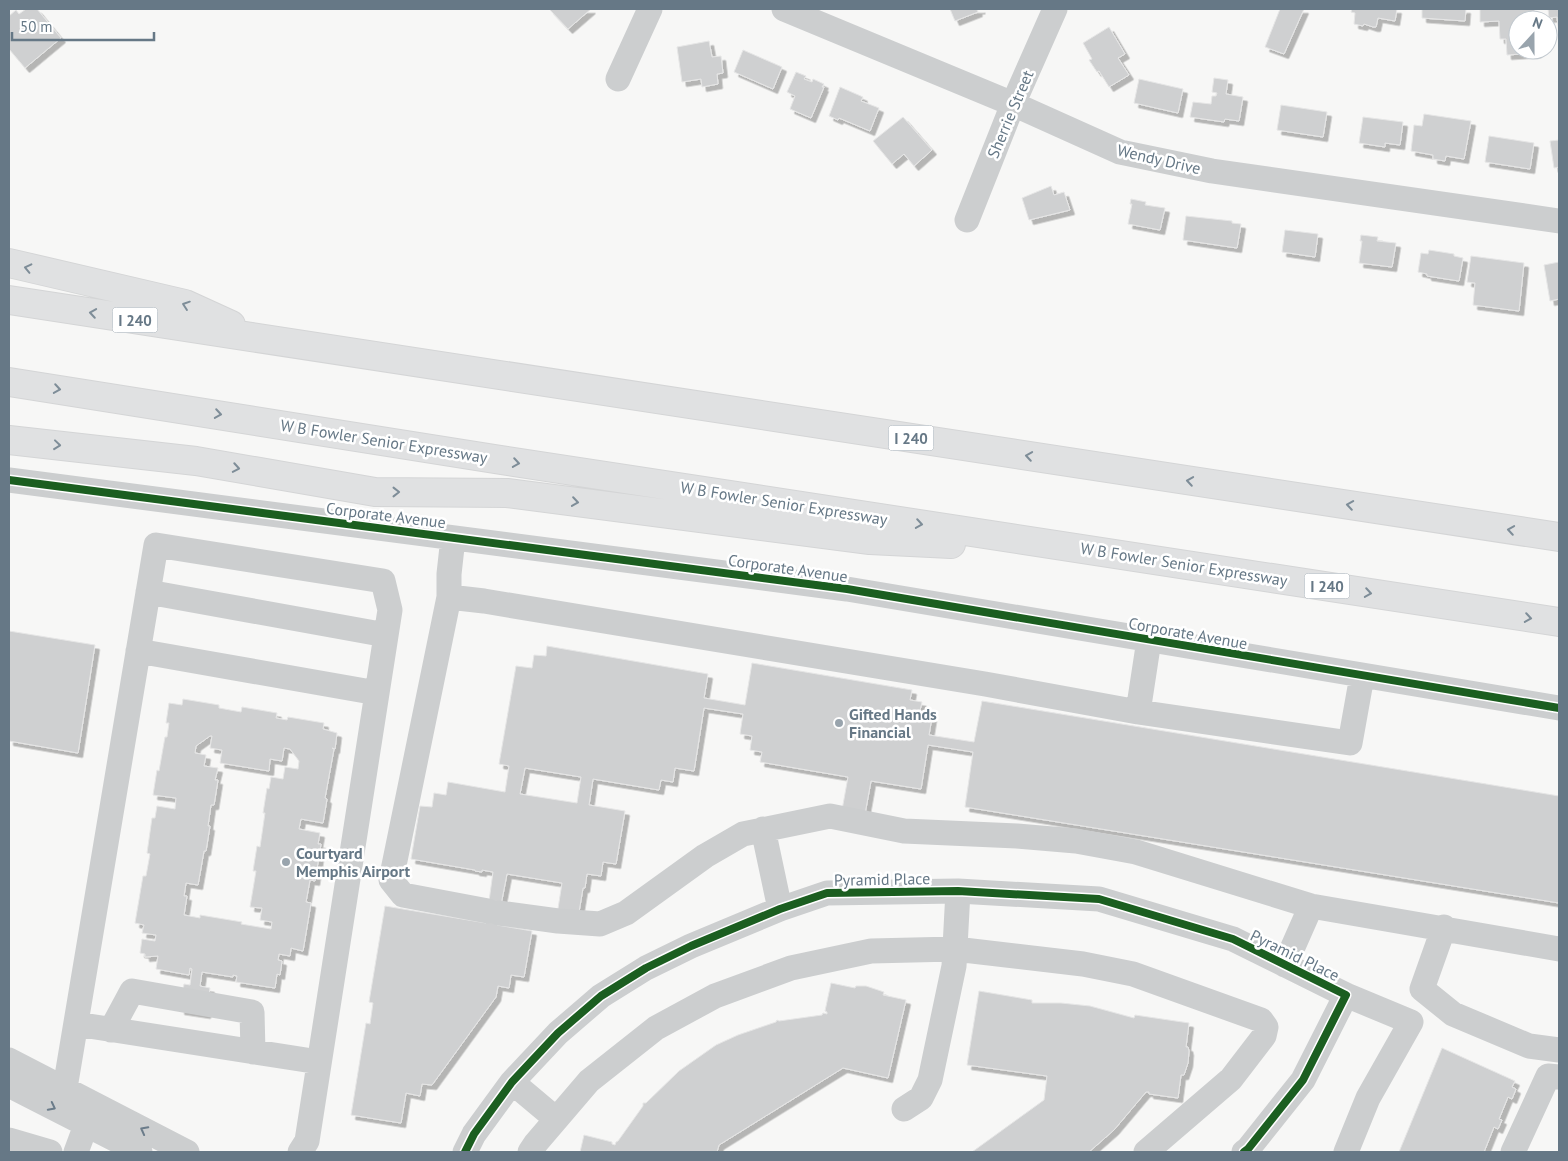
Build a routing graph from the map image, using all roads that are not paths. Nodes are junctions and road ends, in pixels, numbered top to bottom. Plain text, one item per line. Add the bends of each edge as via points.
1 (650, 9) edge
2 (784, 9) edge
3 (1055, 9) edge
4 (618, 79) dead end
5 (1014, 104) junction
6 (967, 220) dead end
7 (1559, 221) edge
8 (9, 263) edge
9 (9, 300) edge
10 (262, 340) junction
11 (9, 382) edge
12 (9, 440) edge
13 (9, 480) edge
14 (1559, 537) edge
15 (453, 538) junction
16 (1094, 550) junction
17 (148, 592) junction
18 (449, 597) junction
19 (1559, 622) edge
20 (386, 635) junction
21 (1148, 640) junction
22 (138, 651) junction
23 (1362, 676) junction
24 (377, 693) junction
25 (1559, 708) edge
26 (1138, 712) junction
27 (763, 830) junction
28 (958, 891) junction
29 (1311, 906) junction
30 (780, 910) junction
31 (1444, 927) junction
32 (1559, 948) edge
33 (955, 950) junction
34 (1285, 965) junction
35 (1346, 995) junction
36 (76, 1024) junction
37 (111, 1030) junction
38 (1559, 1050) edge
39 (253, 1052) junction
40 (9, 1060) edge
41 (319, 1062) junction
42 (1559, 1077) edge
43 (512, 1082) junction
44 (9, 1086) edge
45 (65, 1088) junction
46 (904, 1109) dead end
47 (556, 1119) junction
48 (86, 1125) junction
49 (9, 1140) edge
50 (1149, 1151) edge
51 (50, 1152) edge
52 (76, 1152) edge
53 (140, 1152) edge
54 (187, 1152) edge
55 (300, 1152) edge
56 (465, 1152) edge
57 (530, 1152) edge
58 (1244, 1152) edge
59 (1346, 1152) edge
60 (1513, 1152) edge

1 - 4 street
2 - 5 street, Wendy Drive
3 - 5 street, Sherrie Street
5 - 6 street, Sherrie Street
5 - 7 street, Wendy Drive via 1120,152 1212,172
10 -> 8 highway via 185,304
10 -> 9 highway, I 240
14 -> 10 highway, I 240
11 -> 16 highway, W B Fowler Senior Expressway / I 240
12 -> 16 highway via 196,461 375,492 507,493 870,540
13 - 15 street, Corporate Avenue
15 - 18 street
15 - 21 street, Corporate Avenue via 847,589
16 -> 19 highway, W B Fowler Senior Expressway / I 240
17 - 20 street
17 - 20 street via 156,545 383,581 390,610
17 - 22 street
18 - 26 street via 865,663
18 - 27 street via 391,880 403,895 494,912 600,924 626,913 705,856 743,834
20 - 24 street
21 - 23 street, Corporate Avenue
21 - 26 street
22 - 24 street
22 - 36 street
23 - 25 street, Corporate Avenue
23 - 26 street via 1350,743
24 - 41 street
27 - 29 street via 830,816 904,831 1076,842 1136,852
27 - 30 street
28 - 30 street, Pyramid Place via 827,894
28 - 33 street
28 - 34 street, Pyramid Place via 1099,899 1233,940
29 - 31 street
29 - 34 street
30 - 43 street, Pyramid Place via 691,946 646,968 601,996 558,1033
31 - 32 street
31 - 38 street via 1422,989 1452,1014 1528,1046
33 - 46 street via 930,1080 921,1098
33 - 47 street via 871,951 791,968 715,996 656,1028 588,1081
33 - 50 street via 1083,964 1133,974 1261,1020 1266,1027 1264,1036 1232,1079
34 - 35 street, Pyramid Place
35 - 58 street via 1303,1080
35 - 59 street, Pyramid Place via 1411,1022 1368,1098
36 - 37 street
36 - 45 street
37 - 39 street
37 - 39 street via 132,990 252,1012
39 - 41 street
40 - 45 street
41 - 55 street via 307,1141
42 - 60 street via 1548,1076
43 - 47 street
43 - 56 street, Pyramid Place via 474,1134
44 -> 48 street
54 -> 45 street
47 - 57 street
48 - 52 street
48 - 53 street
49 - 51 street

